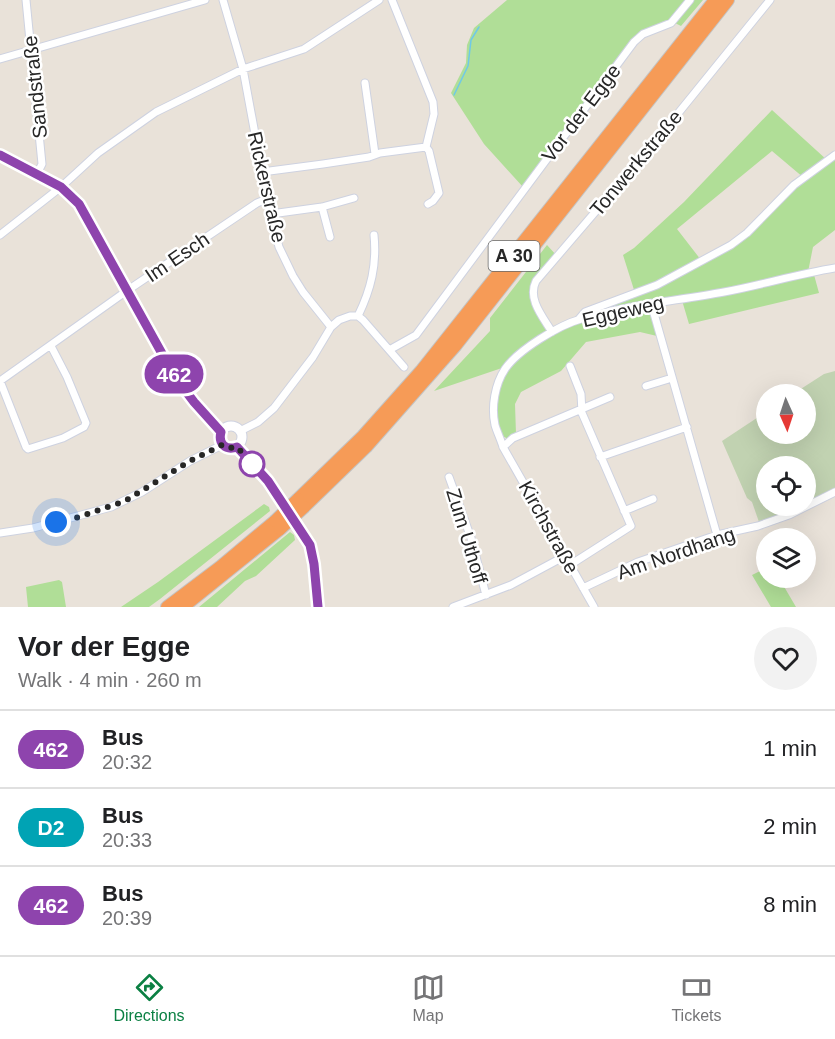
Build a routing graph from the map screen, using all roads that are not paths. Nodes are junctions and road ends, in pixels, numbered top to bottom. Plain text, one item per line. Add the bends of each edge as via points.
1 (26, 0) edge
2 (205, 0) edge
3 (223, 0) edge
4 (379, 0) edge
5 (392, 0) edge
6 (690, 0) edge
7 (715, 0) edge
8 (728, 0) edge
9 (770, 0) edge
10 (32, 50) junction
11 (0, 59) edge
12 (243, 69) junction
13 (365, 83) dead end
14 (426, 147) junction
15 (0, 154) edge
16 (375, 154) junction
17 (835, 155) edge
18 (262, 172) junction
19 (37, 174) junction
20 (61, 187) junction
21 (354, 198) dead end
22 (267, 199) junction
23 (428, 204) dead end
24 (322, 207) junction
25 (270, 214) junction
26 (0, 235) edge
27 (374, 235) dead end
28 (330, 237) dead end
29 (835, 268) edge
30 (128, 290) junction
31 (651, 303) junction
32 (358, 316) junction
33 (579, 320) junction
34 (331, 327) junction
35 (552, 332) junction
36 (51, 346) junction
37 (391, 349) junction
38 (570, 366) dead end
39 (404, 367) dead end
40 (672, 378) junction
41 (0, 381) edge
42 (646, 386) dead end
43 (610, 397) dead end
44 (582, 409) junction
45 (687, 427) junction
46 (221, 432) junction
47 (240, 432) junction
48 (222, 445) junction
49 (237, 447) junction
50 (503, 447) junction
51 (600, 457) junction
52 (449, 477) dead end
53 (835, 492) edge
54 (653, 499) dead end
55 (301, 503) junction
56 (624, 511) junction
57 (278, 525) junction
58 (0, 533) edge
59 (717, 535) junction
60 (565, 555) junction
61 (570, 565) junction
62 (583, 588) junction
63 (486, 595) junction
64 (167, 607) edge
65 (183, 607) edge
66 (318, 607) edge
67 (453, 607) edge
68 (594, 607) edge

1 - 10 street, Sandstraße
2 - 10 street
3 - 12 street, Rickerstraße
4 - 12 street via 304,49
5 - 14 street via 433,102
6 - 37 street, Vor der Egge via 671,23 643,34 634,42 416,335
7 - 55 highway, A 30 via 429,362
8 - 55 highway, A 30 via 450,352 366,447
9 - 35 street, Tonwerkstraße via 536,281 533,299
10 - 11 street
10 - 19 street, Sandstraße via 42,164
12 - 18 street, Rickerstraße
12 - 20 street via 156,112 98,153
13 - 16 street
14 - 16 street
14 - 23 street via 439,193
15 - 19 street
16 - 18 street
17 - 33 street via 794,185 731,245 657,285 585,312
18 - 22 street, Rickerstraße
19 - 20 street
20 - 26 street
20 - 30 street via 85,212
21 - 24 street
22 - 25 street, Rickerstraße
22 - 30 street, Im Esch
24 - 25 street
24 - 28 street
25 - 34 street, Rickerstraße via 279,247 293,276
27 - 32 street via 376,263
29 - 31 street, Eggeweg via 725,292
30 - 36 street, Im Esch
30 - 46 street via 175,377
31 - 33 street, Eggeweg
31 - 40 street
32 - 34 street via 339,320
32 - 37 street
33 - 35 street, Eggeweg
34 - 47 street via 274,408
35 - 50 street, Eggeweg via 529,346 501,375 494,395 495,425
36 - 41 street, Im Esch
36 - 41 street via 86,423 84,428 28,449
37 - 39 street
38 - 44 street via 581,394
40 - 42 street
40 - 45 street
43 - 44 street
44 - 50 street via 513,438
44 - 51 street
45 - 51 street
45 - 59 street
46 - 47 street via 231,426
46 - 48 street
47 - 49 street
48 - 49 street
48 - 58 street via 111,507
49 - 66 street via 268,481 310,545
50 - 60 street, Kirchstraße
51 - 56 street
52 - 63 street, Zum Uthoff
53 - 59 street, Am Nordhang via 789,515
54 - 56 street
55 - 57 highway, A 30, bridge
56 - 61 street via 631,526
57 - 64 highway, A 30
57 - 65 highway, A 30
59 - 62 street, Am Nordhang via 638,562
60 - 61 street, Kirchstraße
60 - 63 street via 523,580
61 - 62 street, Kirchstraße
62 - 68 street, Kirchstraße
63 - 67 street

